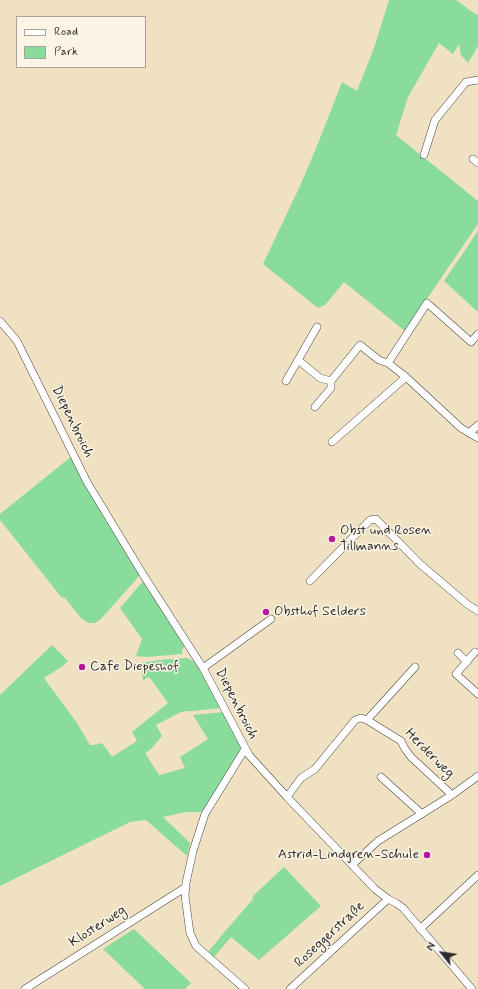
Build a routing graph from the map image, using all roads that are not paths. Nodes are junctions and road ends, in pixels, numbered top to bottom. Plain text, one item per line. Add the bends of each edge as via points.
1 (478, 80) edge
2 (424, 155) dead end
3 (0, 321) edge
4 (317, 327) dead end
5 (478, 334) edge
6 (298, 360) junction
7 (388, 363) junction
8 (406, 377) junction
9 (286, 381) dead end
10 (331, 381) junction
11 (315, 407) dead end
12 (478, 425) edge
13 (470, 433) junction
14 (478, 438) edge
15 (332, 442) dead end
16 (310, 581) dead end
17 (478, 611) edge
18 (271, 619) dead end
19 (475, 652) dead end
20 (458, 653) dead end
21 (467, 662) junction
22 (415, 667) dead end
23 (203, 668) junction
24 (478, 694) edge
25 (367, 720) junction
26 (245, 749) junction
27 (478, 776) edge
28 (381, 777) dead end
29 (452, 794) junction
30 (287, 797) junction
31 (422, 814) junction
32 (352, 866) junction
33 (478, 875) edge
34 (186, 887) junction
35 (388, 899) junction
36 (420, 929) junction
37 (25, 989) edge
38 (245, 989) edge
39 (290, 989) edge
40 (472, 989) edge

1 - 2 street via 466,82 435,120
3 - 23 street, Diepenbroich via 17,341 87,482
4 - 6 street
5 - 7 street via 471,342 427,303
6 - 9 street
6 - 10 street via 320,378
7 - 8 street
7 - 10 street via 379,360 360,345
8 - 13 street via 461,428
8 - 15 street
10 - 11 street via 331,388
12 - 13 street
13 - 14 street
16 - 17 street via 370,520 376,520 420,564
18 - 23 street, Diepenbroich
19 - 21 street
20 - 21 street
21 - 24 street via 456,674
22 - 25 street
23 - 26 street, Diepenbroich
25 - 29 street, Herderweg via 401,741 411,757
25 - 30 street via 355,720 315,769 301,778
26 - 30 street
26 - 34 street, Diepenbroich via 206,814 193,851
27 - 29 street
28 - 31 street
29 - 31 street
30 - 32 street
31 - 32 street via 378,841
32 - 35 street
33 - 36 street
34 - 37 street, Klosterweg
34 - 38 street, Diepenbroich via 190,933 196,946
35 - 36 street via 402,908
35 - 39 street, Roseggerstraße
36 - 40 street

